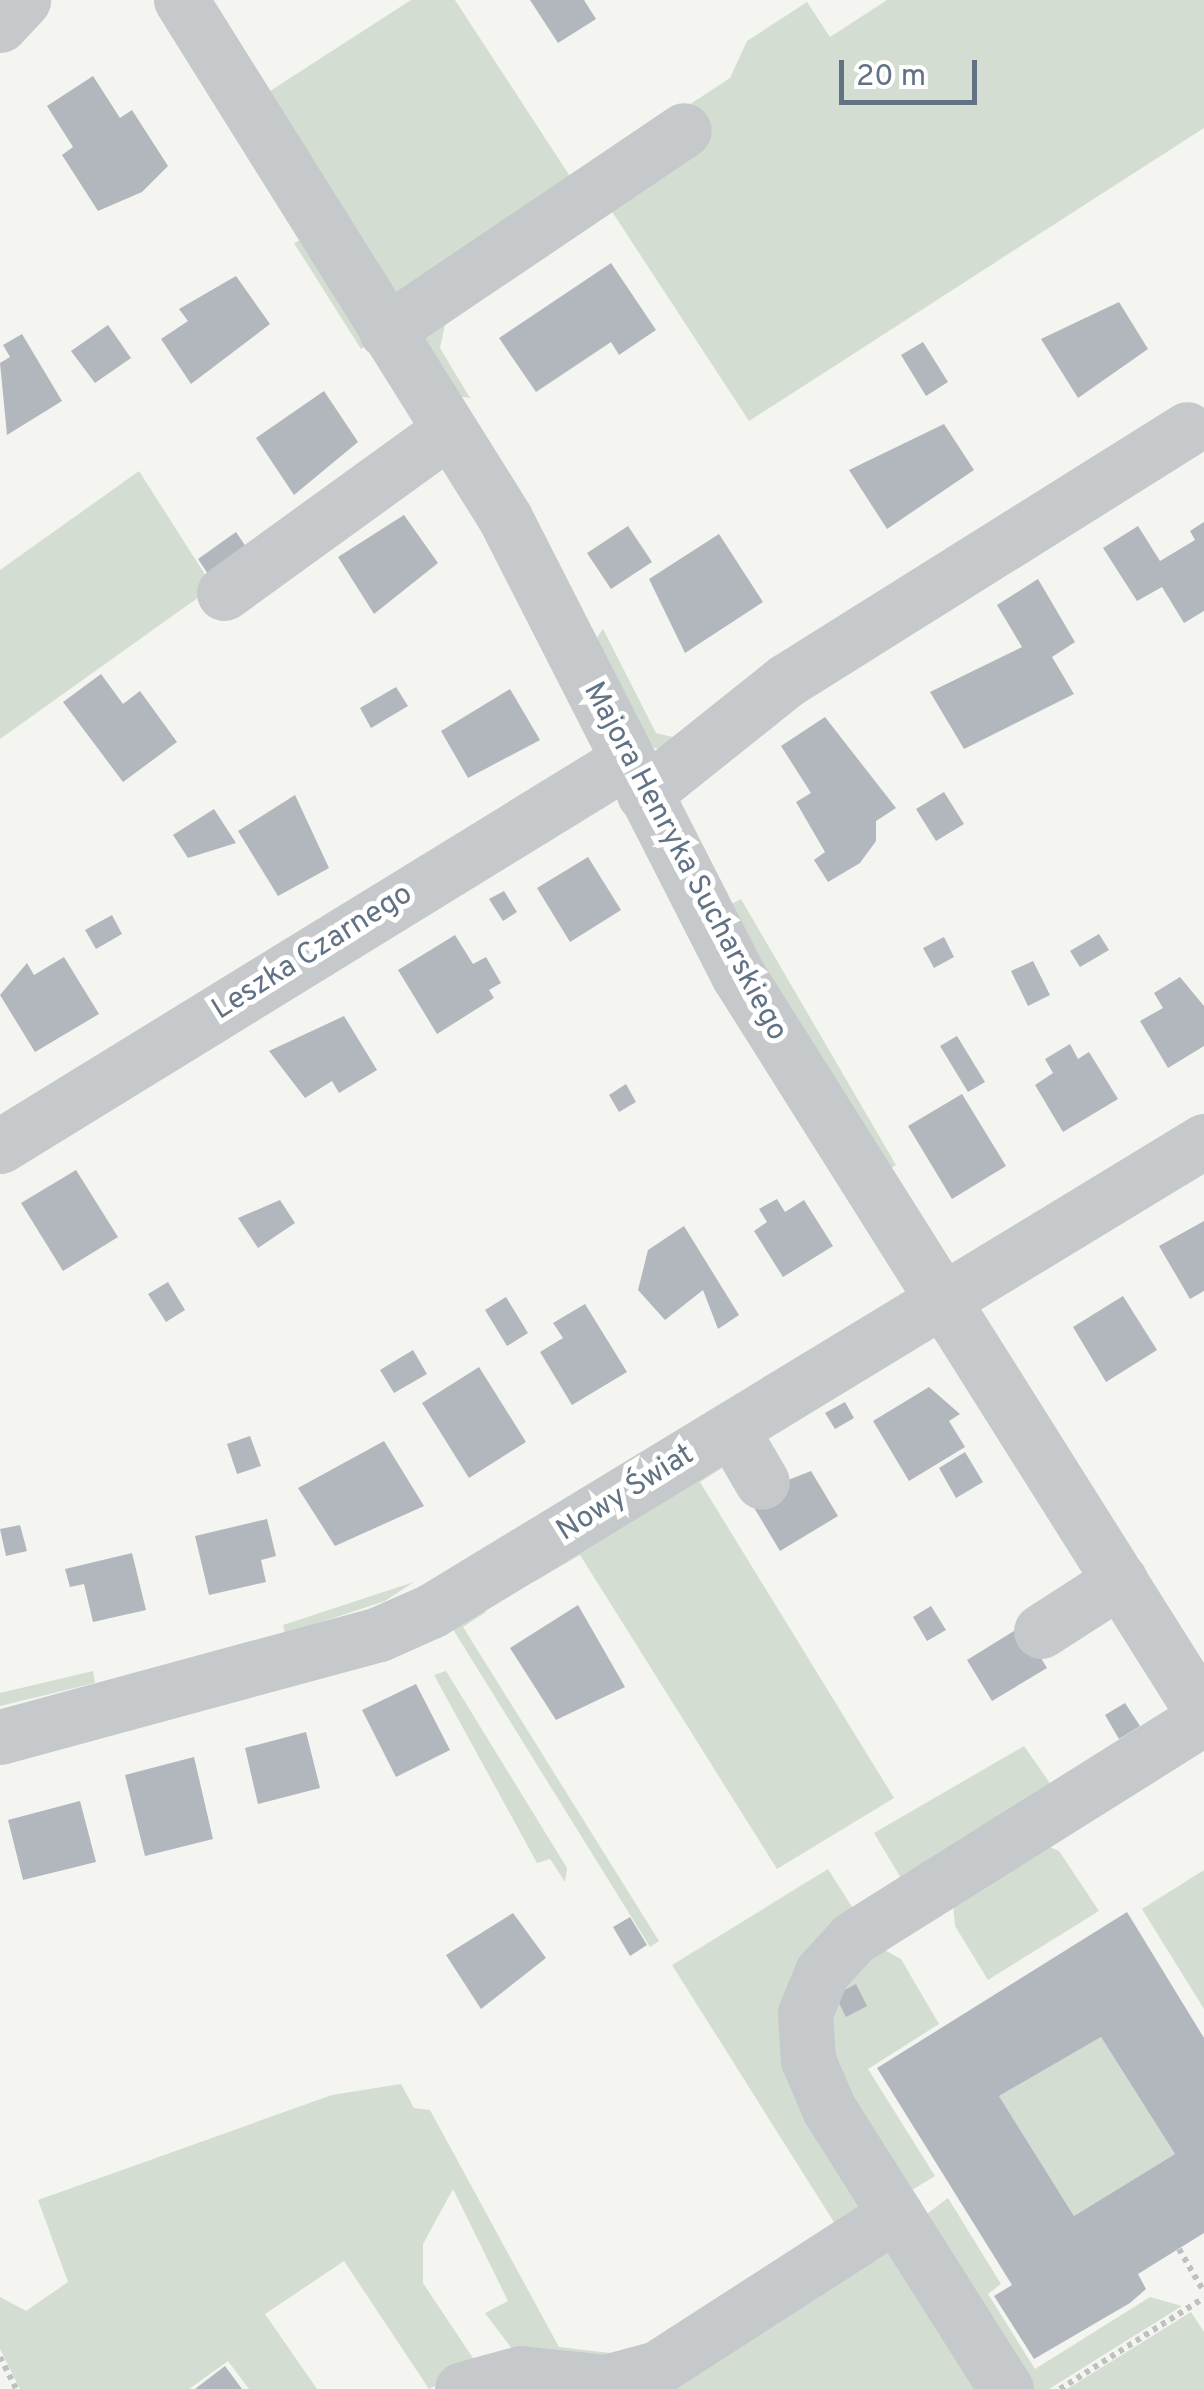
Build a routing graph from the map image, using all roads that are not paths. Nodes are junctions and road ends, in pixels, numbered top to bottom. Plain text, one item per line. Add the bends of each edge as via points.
1 (22, 0) edge
2 (181, 0) edge
3 (0, 26) edge
4 (684, 130) dead end
5 (386, 331) junction
6 (1186, 429) dead end
7 (448, 431) junction
8 (224, 594) dead end
9 (635, 777) junction
10 (1204, 1140) edge
11 (0, 1146) edge
12 (942, 1300) junction
13 (730, 1429) junction
14 (762, 1482) dead end
15 (1120, 1580) junction
16 (1041, 1631) dead end
17 (1204, 1717) edge
18 (0, 1737) edge
19 (896, 2214) junction
20 (462, 2389) edge
21 (1006, 2389) edge

1 - 3 street
2 - 5 street, Majora Henryka Sucharskiego
4 - 5 street
5 - 7 street, Majora Henryka Sucharskiego
6 - 9 street, Leszka Czarnego
7 - 8 street
7 - 9 street, Majora Henryka Sucharskiego via 505,518
9 - 11 street, Leszka Czarnego
9 - 12 street, Majora Henryka Sucharskiego via 738,975
10 - 12 street, Nowy Świat
12 - 13 street, Nowy Świat
12 - 15 street, Majora Henryka Sucharskiego
13 - 14 street
13 - 18 street, Nowy Świat via 379,1634
15 - 16 street
15 - 17 street, Majora Henryka Sucharskiego
17 - 19 street via 853,1938 822,1972 805,2012 808,2060
19 - 20 street via 644,2373 605,2382 521,2374
19 - 21 street

